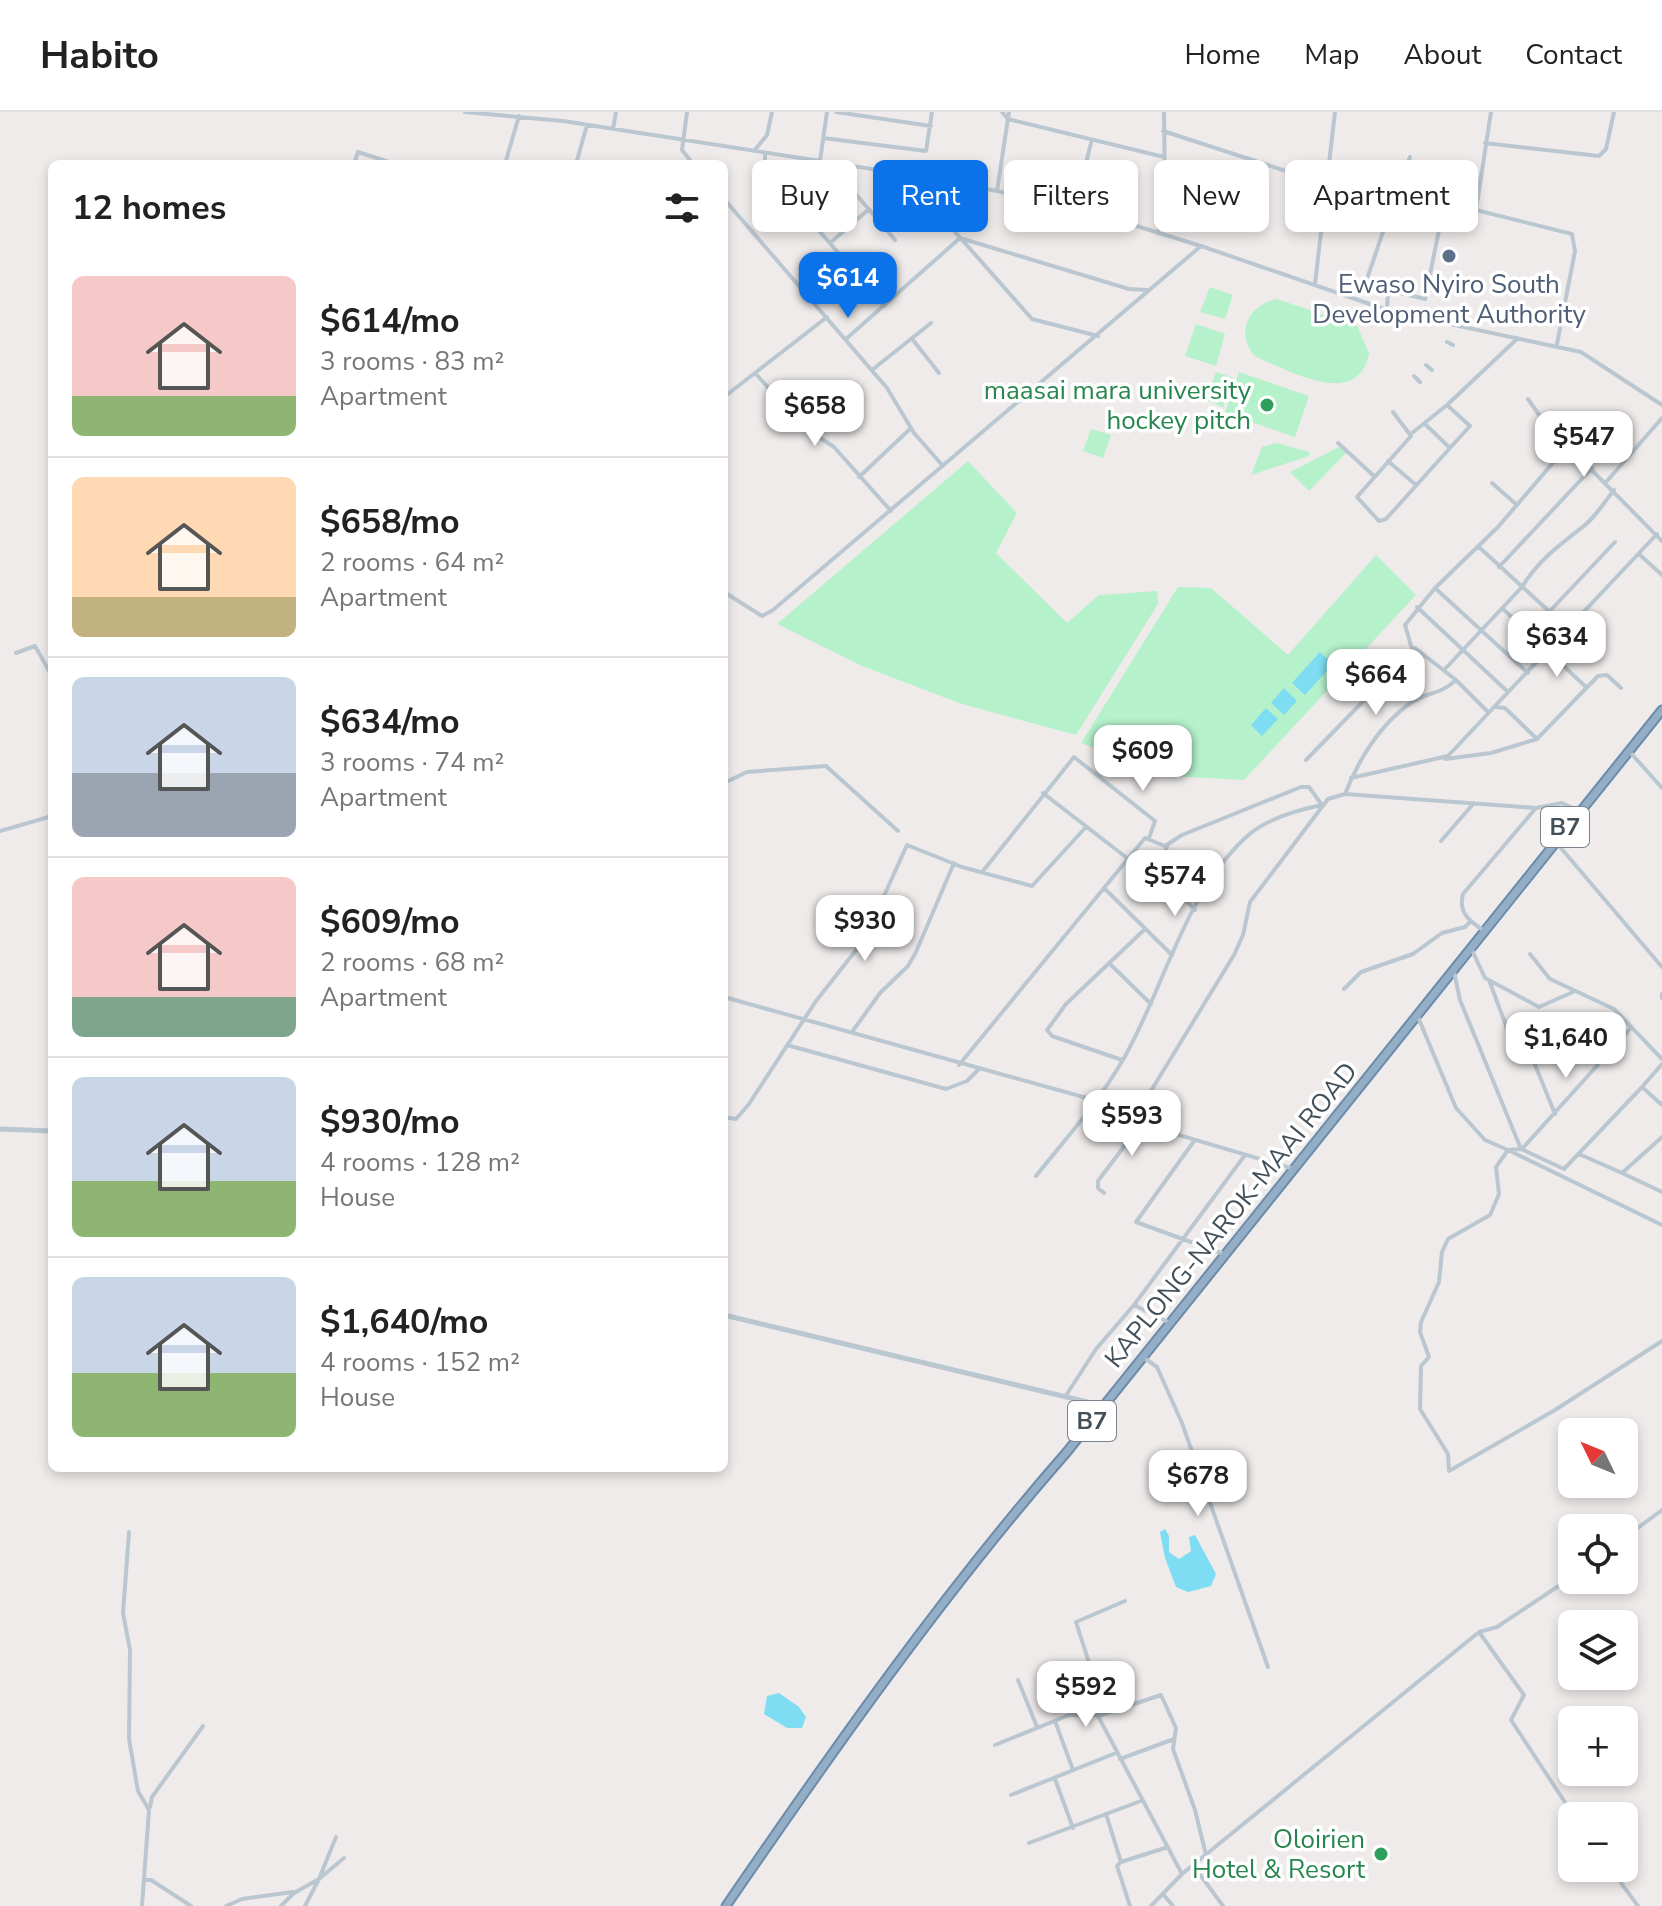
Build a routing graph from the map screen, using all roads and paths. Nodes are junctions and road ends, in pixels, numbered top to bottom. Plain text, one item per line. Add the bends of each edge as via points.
1 (465, 112) edge
2 (564, 112) edge
3 (616, 112) edge
4 (687, 112) edge
5 (772, 112) edge
6 (827, 112) edge
7 (836, 112) edge
8 (932, 112) edge
9 (1002, 112) edge
10 (1009, 112) edge
11 (1164, 112) edge
12 (1335, 112) edge
13 (1491, 112) edge
14 (1614, 112) edge
15 (519, 116) junction
16 (1008, 119) junction
17 (563, 121) junction
18 (587, 125) junction
19 (931, 126) junction
20 (613, 129) junction
21 (1163, 131) junction
22 (823, 138) junction
23 (683, 140) junction
24 (1091, 142) junction
25 (1485, 143) junction
26 (754, 151) junction
27 (765, 152) junction
28 (1164, 157) junction
29 (1410, 157) dead end
30 (355, 160) edge
31 (383, 160) edge
32 (506, 160) edge
33 (577, 160) edge
34 (690, 160) edge
35 (809, 160) edge
36 (820, 160) edge
37 (1086, 160) edge
38 (1329, 160) edge
39 (1409, 160) edge
40 (1285, 171) edge
41 (988, 189) edge
42 (997, 191) junction
43 (1004, 193) edge
44 (857, 195) edge
45 (728, 204) edge
46 (869, 209) junction
47 (1138, 228) edge
48 (955, 232) edge
49 (1321, 232) edge
50 (1383, 232) edge
51 (1439, 232) edge
52 (1158, 233) junction
53 (960, 238) junction
54 (895, 240) dead end
55 (830, 243) junction
56 (1201, 246) junction
57 (1315, 284) junction
58 (1388, 290) junction
59 (1150, 291) junction
60 (884, 306) junction
61 (1387, 310) junction
62 (827, 317) junction
63 (931, 323) dead end
64 (1098, 336) junction
65 (1519, 337) junction
66 (846, 339) junction
67 (913, 340) junction
68 (1557, 344) junction
69 (1426, 365) dead end
70 (872, 370) junction
71 (1432, 370) dead end
72 (755, 373) junction
73 (939, 373) dead end
74 (1414, 376) dead end
75 (1420, 382) dead end
76 (728, 394) edge
77 (1528, 399) dead end
78 (1447, 405) junction
79 (1662, 405) edge
80 (1393, 412) dead end
81 (1662, 418) edge
82 (1425, 424) junction
83 (911, 428) junction
84 (1412, 433) junction
85 (1338, 443) dead end
86 (1569, 444) junction
87 (1450, 448) junction
88 (1388, 461) junction
89 (943, 466) junction
90 (1592, 468) junction
91 (1374, 476) junction
92 (859, 477) junction
93 (1607, 481) junction
94 (1492, 483) dead end
95 (1416, 485) junction
96 (1614, 490) junction
97 (1518, 505) junction
98 (891, 511) junction
99 (1657, 534) junction
100 (1662, 541) edge
101 (1615, 542) dead end
102 (1479, 547) junction
103 (1639, 554) junction
104 (1499, 567) junction
105 (1662, 575) edge
106 (1522, 587) junction
107 (1435, 588) junction
108 (728, 594) edge
109 (1417, 607) junction
110 (1502, 609) junction
111 (1549, 612) junction
112 (1566, 627) junction
113 (1483, 629) junction
114 (1412, 649) junction
115 (1464, 649) junction
116 (1548, 650) junction
117 (16, 653) dead end
118 (48, 669) edge
119 (1391, 670) junction
120 (1444, 670) junction
121 (1528, 673) junction
122 (1456, 680) junction
123 (1586, 687) junction
124 (1621, 688) dead end
125 (1508, 692) junction
126 (1417, 700) junction
127 (1494, 707) junction
128 (1662, 710) edge
129 (1488, 712) junction
130 (1537, 739) junction
131 (1629, 751) junction
132 (1442, 759) junction
133 (1306, 760) dead end
134 (1351, 778) junction
135 (728, 781) edge
136 (1662, 788) edge
137 (1043, 793) junction
138 (1345, 794) junction
139 (1474, 803) junction
140 (1322, 805) junction
141 (1536, 808) junction
142 (1579, 811) junction
143 (48, 817) edge
144 (1086, 827) junction
145 (0, 831) edge
146 (898, 831) dead end
147 (1149, 838) junction
148 (1555, 840) junction
149 (1441, 841) dead end
150 (1169, 845) junction
151 (1127, 858) junction
152 (954, 863) junction
153 (983, 871) junction
154 (1105, 889) junction
155 (1195, 910) junction
156 (1470, 922) junction
157 (1144, 930) junction
158 (1483, 930) junction
159 (1471, 946) junction
160 (1530, 954) dead end
161 (1172, 955) junction
162 (1110, 964) junction
163 (1662, 967) edge
164 (1453, 971) junction
165 (1489, 980) junction
166 (1344, 989) dead end
167 (1573, 992) junction
168 (728, 998) edge
169 (1151, 1004) junction
170 (1417, 1015) junction
171 (803, 1020) junction
172 (1630, 1029) junction
173 (852, 1032) junction
174 (787, 1045) junction
175 (1122, 1060) junction
176 (1662, 1062) edge
177 (959, 1065) junction
178 (978, 1070) junction
179 (1642, 1087) junction
180 (1662, 1105) edge
181 (1096, 1106) junction
182 (1555, 1114) junction
183 (728, 1118) edge
184 (1141, 1124) junction
185 (0, 1129) edge
186 (48, 1131) edge
187 (1662, 1137) edge
188 (1194, 1141) junction
189 (1521, 1149) junction
190 (1508, 1150) junction
191 (1579, 1154) junction
192 (1245, 1155) junction
193 (1294, 1169) junction
194 (1622, 1173) junction
195 (1036, 1176) dead end
196 (1662, 1192) edge
197 (1104, 1193) dead end
198 (1662, 1225) edge
199 (1185, 1237) junction
200 (1225, 1254) junction
201 (1134, 1305) junction
202 (728, 1316) edge
203 (1170, 1323) junction
204 (1662, 1341) edge
205 (1143, 1357) junction
206 (1065, 1397) junction
207 (1104, 1406) junction
208 (1662, 1510) edge
209 (1638, 1528) edge
210 (129, 1532) dead end
211 (1558, 1587) edge
212 (1125, 1601) dead end
213 (1479, 1632) junction
214 (1268, 1667) dead end
215 (1018, 1680) dead end
216 (1105, 1713) junction
217 (1098, 1716) junction
218 (1055, 1721) junction
219 (203, 1726) dead end
220 (1037, 1727) junction
221 (1174, 1739) junction
222 (995, 1745) dead end
223 (1117, 1752) junction
224 (1120, 1759) junction
225 (1073, 1770) junction
226 (1055, 1779) junction
227 (1011, 1795) dead end
228 (1142, 1801) junction
229 (1565, 1802) edge
230 (149, 1810) junction
231 (1106, 1814) junction
232 (1073, 1828) junction
233 (336, 1837) dead end
234 (1029, 1843) dead end
235 (1168, 1847) junction
236 (1206, 1855) junction
237 (344, 1858) dead end
238 (1121, 1862) junction
239 (1193, 1865) junction
240 (1182, 1874) junction
241 (319, 1879) junction
242 (144, 1880) junction
243 (1620, 1882) edge
244 (294, 1893) junction
245 (1163, 1894) junction
246 (142, 1906) edge
247 (191, 1906) edge
248 (226, 1906) edge
249 (281, 1906) edge
250 (305, 1906) edge
251 (726, 1906) edge
252 (1130, 1906) edge
253 (1151, 1906) edge
254 (1173, 1906) edge
255 (1223, 1906) edge
256 (1638, 1906) edge

1 - 15 street
2 - 17 street
3 - 20 street
4 - 23 street
5 - 26 street via 767,135
6 - 22 street
7 - 19 street
8 - 19 street
9 - 16 street
10 - 16 street
11 - 21 street
12 - 38 street
13 - 25 street
14 - 25 street via 1606,149 1599,156
15 - 17 street
15 - 32 street
16 - 24 street
16 - 42 street
17 - 18 street
18 - 20 street
18 - 33 street
19 - 22 street via 926,151 921,152
20 - 23 street
21 - 28 street
21 - 40 street
22 - 36 street
23 - 26 street
23 - 34 street via 682,150
24 - 28 street
24 - 37 street
25 - 68 street via 1476,210 1572,234 1575,251
26 - 27 street
27 - 35 street
27 - 55 street via 765,168
28 - 52 street via 1165,196
29 - 39 street
30 - 31 street via 358,152
41 - 42 street
42 - 43 street
44 - 46 street
45 - 62 street
46 - 54 street
46 - 55 street
47 - 52 street
48 - 53 street
49 - 57 street
50 - 58 street via 1367,279
51 - 58 street via 1425,299
52 - 56 street
53 - 59 street
53 - 60 street
53 - 64 street via 1032,319
55 - 60 street
56 - 57 street
56 - 59 street
57 - 61 street
58 - 61 street
59 - 64 street
60 - 66 street
61 - 65 street
62 - 66 street
62 - 72 street
63 - 67 street
64 - 89 street
65 - 68 street
65 - 78 street
66 - 70 street
67 - 70 street
67 - 73 street
68 - 79 street via 1600,362
69 - 71 street
70 - 83 street
72 - 76 street
72 - 92 street
74 - 75 street
77 - 86 street
78 - 82 street
78 - 87 street via 1470,425
80 - 84 street
81 - 93 street
82 - 84 street
82 - 87 street
83 - 89 street
83 - 92 street
84 - 88 street
85 - 91 street
86 - 90 street
86 - 97 street
87 - 95 street
88 - 91 street
88 - 95 street
89 - 98 street
90 - 93 street
90 - 104 street
91 - 95 street via 1357,500 1381,522
92 - 98 street
93 - 96 street
94 - 97 street
96 - 99 street
96 - 106 street
97 - 102 street
98 - 108 street via 768,614
99 - 100 street
99 - 103 street
101 - 111 street
102 - 104 street
102 - 107 street
103 - 105 street
103 - 112 street
104 - 106 street
106 - 110 street
106 - 111 street
107 - 109 street
107 - 113 street
109 - 114 street via 1405,625
109 - 115 street
110 - 113 street
110 - 116 street
111 - 112 street
112 - 116 street
113 - 115 street
113 - 121 street
114 - 119 street
114 - 120 street
115 - 120 street
115 - 125 street
116 - 121 street
116 - 123 street
117 - 118 street via 35,646
119 - 126 street
119 - 133 street
120 - 122 street
121 - 125 street
122 - 126 street via 1443,692
122 - 129 street
123 - 124 street via 1603,674
123 - 130 street
125 - 127 street
126 - 134 street via 1379,734
127 - 129 street
127 - 130 street via 1505,708
128 - 131 highway, KAPLONG-NAROK-MAAI ROAD / B7
129 - 132 street
130 - 132 street via 1491,753
131 - 136 street
131 - 142 highway, KAPLONG-NAROK-MAAI ROAD / B7
132 - 134 street
134 - 138 street
135 - 146 street via 747,772 826,766
137 - 144 street
137 - 147 street via 1074,757 1155,821
137 - 153 street
138 - 139 street
138 - 140 street
139 - 141 street
139 - 149 street
140 - 150 street via 1309,787 1301,787
140 - 155 street via 1300,809 1250,834
140 - 184 street via 1250,902 1234,955 1146,1099
141 - 142 street via 1562,803
141 - 156 street via 1463,894 1461,905
142 - 148 highway, KAPLONG-NAROK-MAAI ROAD / B7
143 - 145 street
144 - 151 street
144 - 153 street via 1032,886
147 - 150 street
147 - 151 street
148 - 158 highway, KAPLONG-NAROK-MAAI ROAD / B7
148 - 163 street
150 - 155 street via 1156,869
151 - 154 street
152 - 153 street
152 - 171 street via 907,845 864,940
152 - 173 street via 912,959
154 - 157 street
154 - 177 street
155 - 161 street
156 - 158 street
156 - 166 street via 1442,933 1413,954 1361,972
157 - 161 street
157 - 162 street
158 - 159 highway, KAPLONG-NAROK-MAAI ROAD / B7
159 - 164 highway, KAPLONG-NAROK-MAAI ROAD / B7
159 - 165 street via 1479,970
160 - 167 street via 1542,973
161 - 169 street
162 - 169 street
162 - 175 street via 1066,1004 1047,1030
164 - 170 highway, KAPLONG-NAROK-MAAI ROAD / B7
164 - 189 street
165 - 167 street via 1539,1007
165 - 182 street via 1508,1031 1523,1035 1529,1047
167 - 172 street via 1614,1009
168 - 171 street
169 - 175 street
170 - 190 street via 1456,1108 1485,1140
170 - 193 highway, KAPLONG-NAROK-MAAI ROAD / B7
171 - 173 street
171 - 174 street
172 - 176 street
172 - 182 street
173 - 177 street
174 - 178 street via 946,1089
174 - 183 street via 736,1119
175 - 181 street
176 - 179 street
177 - 178 street
178 - 181 street via 1087,1098
179 - 180 street
179 - 191 street
181 - 184 street
181 - 195 street
182 - 189 street
184 - 188 street
184 - 197 street via 1098,1181
185 - 186 street
187 - 194 street
188 - 192 street
188 - 199 street via 1136,1222
189 - 190 street
189 - 191 street via 1564,1169
190 - 198 street
190 - 204 street via 1496,1167 1499,1194 1490,1215 1448,1239 1439,1282 1421,1322 1429,1357 1421,1366 1418,1401 1448,1454 1449,1471
191 - 194 street
192 - 193 street
192 - 199 street
193 - 200 highway, KAPLONG-NAROK-MAAI ROAD / B7
194 - 196 street
199 - 200 street
199 - 201 street
200 - 203 highway, KAPLONG-NAROK-MAAI ROAD / B7
201 - 203 street
201 - 206 street
202 - 206 street
203 - 205 highway, KAPLONG-NAROK-MAAI ROAD / B7
205 - 207 highway, KAPLONG-NAROK-MAAI ROAD / B7
205 - 214 street via 1157,1367 1182,1423
206 - 207 street
207 - 251 highway, KAPLONG-NAROK-MAAI ROAD / B7 via 1018,1508 901,1662
208 - 209 street
210 - 230 street via 123,1613 130,1650 129,1739 138,1791
211 - 213 street via 1505,1623
212 - 216 street via 1076,1622
213 - 229 street via 1524,1695 1511,1720
213 - 236 street
215 - 220 street
216 - 217 street
216 - 221 street via 1161,1695 1176,1728
217 - 218 street via 1074,1714
217 - 223 street
218 - 220 street
218 - 225 street
219 - 230 street via 152,1797
220 - 222 street
221 - 224 street
221 - 236 street
223 - 224 street
223 - 225 street
224 - 228 street
225 - 226 street
226 - 227 street
226 - 232 street
228 - 231 street
228 - 235 street
230 - 242 street
231 - 232 street
231 - 238 street
232 - 234 street
233 - 241 street
235 - 238 street
235 - 240 street
236 - 239 street
237 - 241 street
238 - 252 street via 1117,1871
239 - 240 street
239 - 255 street
240 - 245 street
241 - 244 street
241 - 250 street
242 - 246 street
242 - 247 street
243 - 256 street
244 - 248 street
244 - 249 street
245 - 253 street
245 - 254 street

